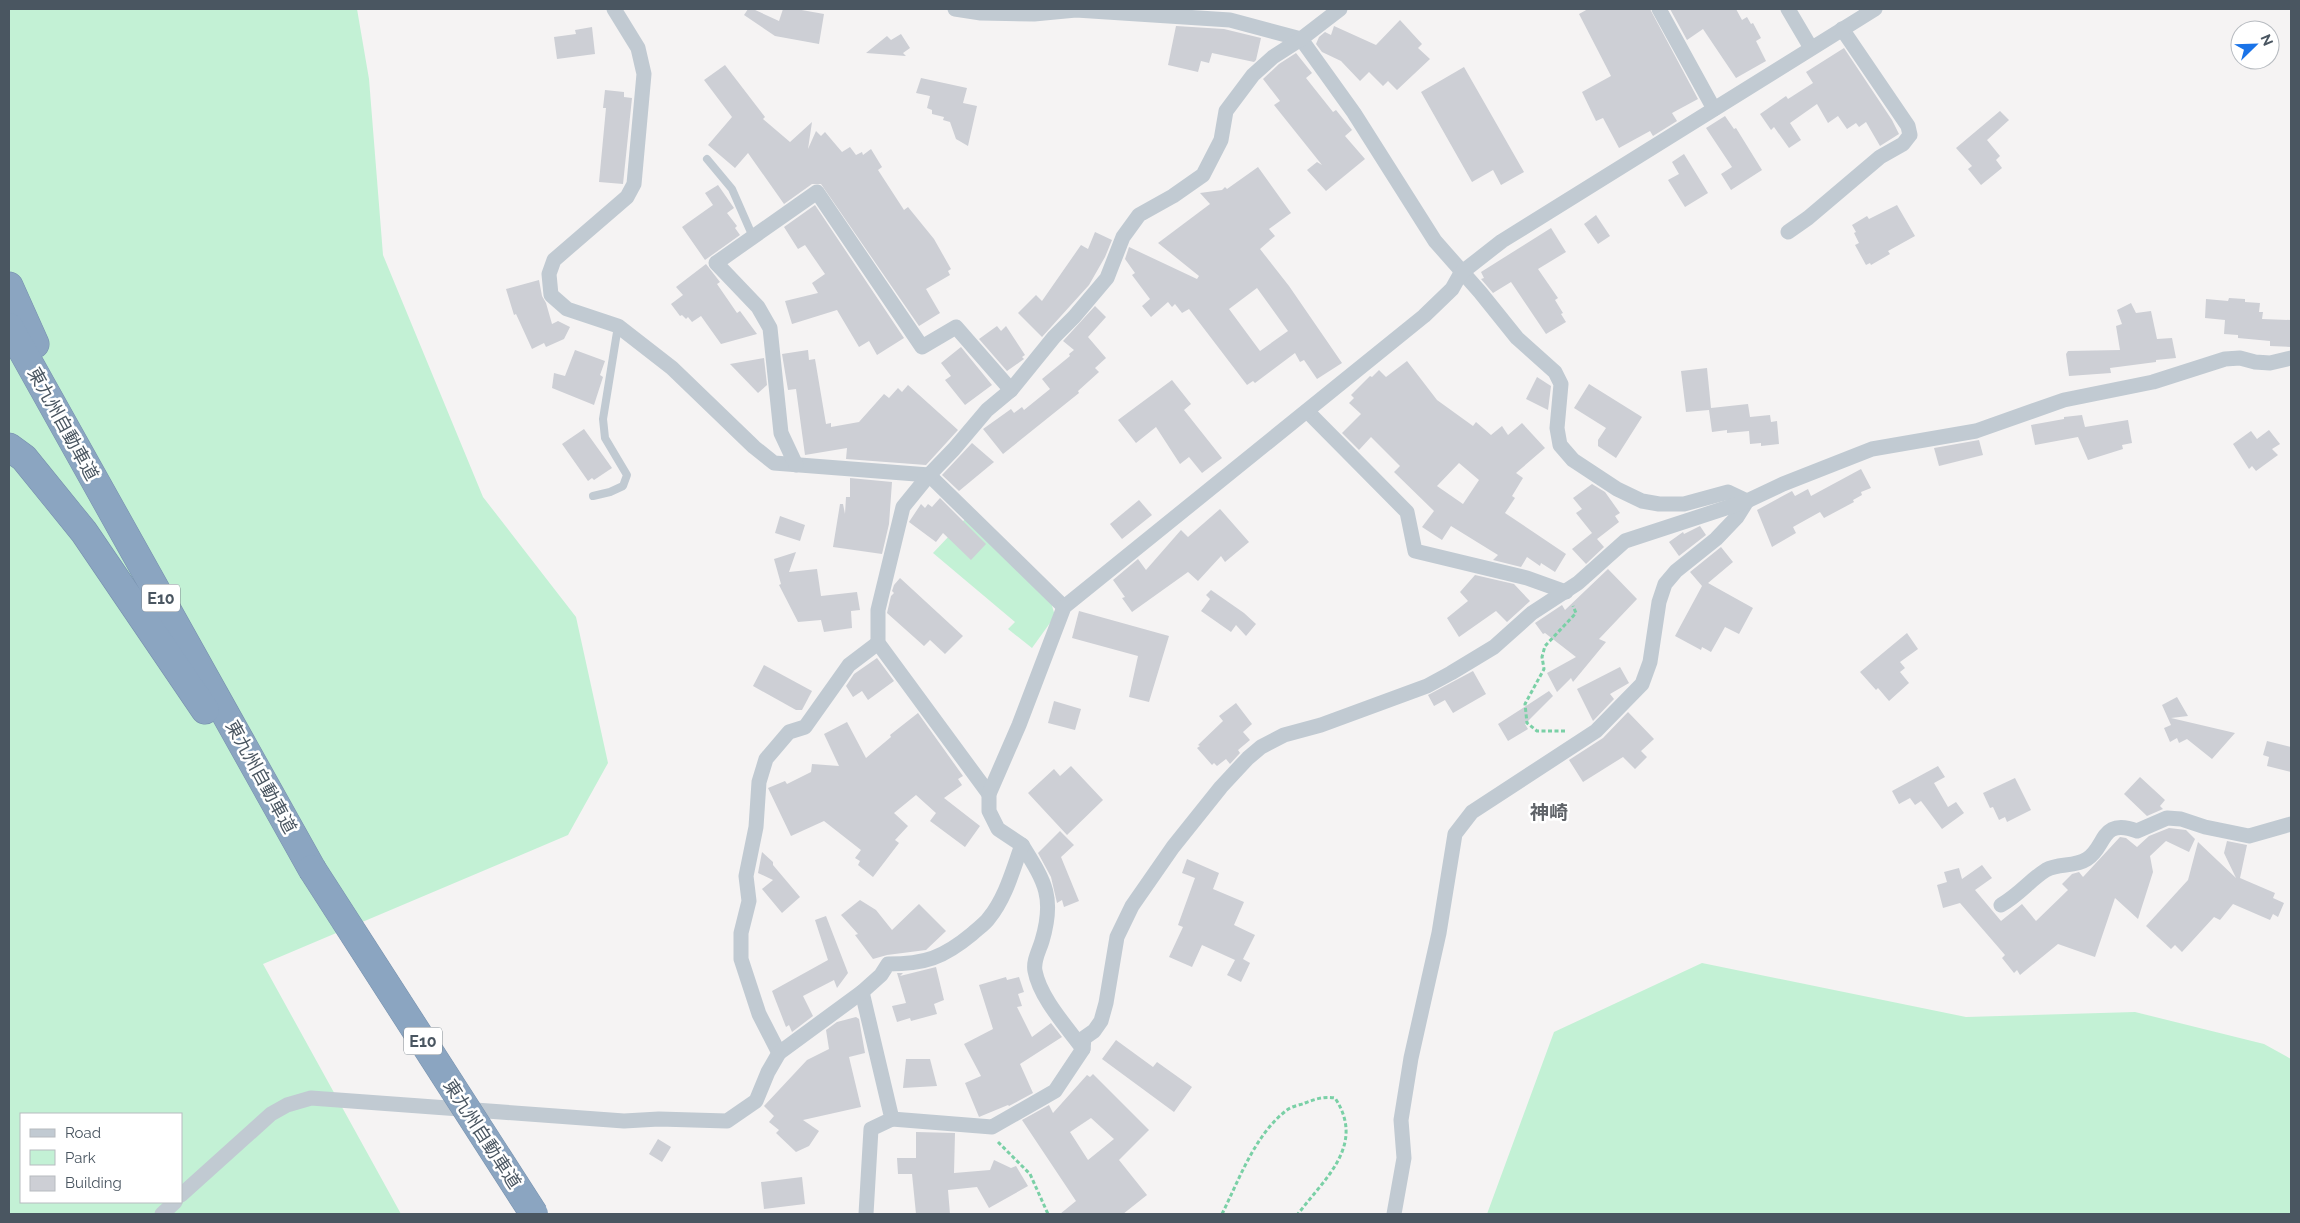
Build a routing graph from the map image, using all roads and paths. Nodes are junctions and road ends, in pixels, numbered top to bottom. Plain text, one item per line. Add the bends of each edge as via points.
1 (614, 9) edge
2 (955, 9) edge
3 (1340, 9) edge
4 (1659, 9) edge
5 (1788, 9) edge
6 (1875, 9) edge
7 (1842, 29) junction
8 (1301, 39) junction
9 (1811, 48) junction
10 (1714, 109) junction
11 (707, 159) dead end
12 (1788, 232) dead end
13 (753, 237) junction
14 (1461, 273) junction
15 (9, 286) edge
16 (618, 326) junction
17 (9, 327) edge
18 (2291, 358) edge
19 (1011, 390) junction
20 (1307, 411) junction
21 (9, 446) edge
22 (796, 465) junction
23 (929, 475) junction
24 (593, 496) dead end
25 (1747, 501) junction
26 (1566, 592) junction
27 (1064, 607) junction
28 (878, 643) junction
29 (1596, 731) junction
30 (253, 763) junction
31 (988, 794) junction
32 (2291, 824) edge
33 (1022, 845) junction
34 (312, 868) junction
35 (2001, 905) dead end
36 (862, 992) junction
37 (1083, 1049) junction
38 (779, 1053) junction
39 (892, 1119) junction
40 (992, 1127) junction
41 (182, 1194) edge
42 (174, 1203) edge
43 (162, 1214) edge
44 (534, 1214) edge
45 (866, 1214) edge
46 (1048, 1214) edge
47 (1222, 1214) edge
48 (1298, 1214) edge
49 (1394, 1214) edge

1 - 16 street via 638,48 644,74 634,184 628,197 554,260 549,274 551,295 567,309
2 - 8 street via 1034,14 1076,10 1230,20
3 - 8 street
4 - 10 street
5 - 9 street
6 - 7 street
7 - 9 street
7 - 12 street via 1908,126 1910,135 1903,144 1880,157
8 - 14 street via 1354,113 1436,241
8 - 19 street via 1253,75 1226,111 1221,140 1203,175 1139,215 1123,237 1107,278
9 - 10 street
10 - 14 street via 1510,236
11 - 13 lane via 732,189
13 - 19 street via 817,192 922,347 956,327
13 - 22 street via 716,263 758,307 770,328 781,433
14 - 20 street via 1452,289 1424,316
14 - 25 street via 1517,338 1555,372 1561,384 1557,428 1560,445 1573,460 1617,489 1642,500 1684,504 1728,492
15 - 30 highway via 63,403 217,682
16 - 22 street via 672,368 754,448 774,463
16 - 24 lane via 603,419 605,438 627,475 623,486
17 - 30 highway, 東九州自動車道 / E10
18 - 25 street via 2270,363 2225,359 2153,382 2064,400 1976,431 1872,449
19 - 23 street via 987,410
20 - 26 street via 1408,512 1415,551 1527,578
20 - 27 street
21 - 34 highway via 24,458 84,532
22 - 23 street
23 - 27 street
23 - 28 street via 903,508 878,610
25 - 26 street via 1625,541
25 - 29 street via 1737,518 1665,584 1650,662 1642,684
26 - 29 path via 1576,613 1545,646 1542,657 1544,669 1525,704 1528,723 1537,731
26 - 37 street via 1532,613 1494,647 1427,686 1321,725 1284,735 1248,758 1173,847 1132,906 1117,937 1101,1020 1084,1038
27 - 31 street
28 - 31 street
28 - 38 street via 849,665 805,727 789,732 766,759 759,782 756,827 746,876 749,901 741,933 741,959 760,1014
29 - 49 street via 1472,812 1454,834 1439,933 1411,1058 1402,1120 1404,1158
30 - 34 highway, 東九州自動車道 / E10
31 - 33 street via 989,810 998,829
32 - 35 street via 2249,836 2167,818 2137,832 2127,828 2114,829 2103,835 2089,858 2047,869 2016,897
33 - 36 street via 989,919 957,947 934,958 888,964
33 - 37 street via 1043,879 1049,906 1034,970 1045,997
34 - 44 highway, 東九州自動車道 / E10, bridge
36 - 38 street
36 - 39 street
37 - 40 street via 1054,1091
38 - 41 street via 756,1101 727,1121 624,1121 353,1100 299,1100 264,1120
39 - 40 street
39 - 45 street via 871,1129
40 - 46 path via 1000,1146 1030,1174
42 - 43 street
47 - 48 path via 1263,1136 1288,1109 1328,1096 1335,1098 1344,1112 1345,1148

